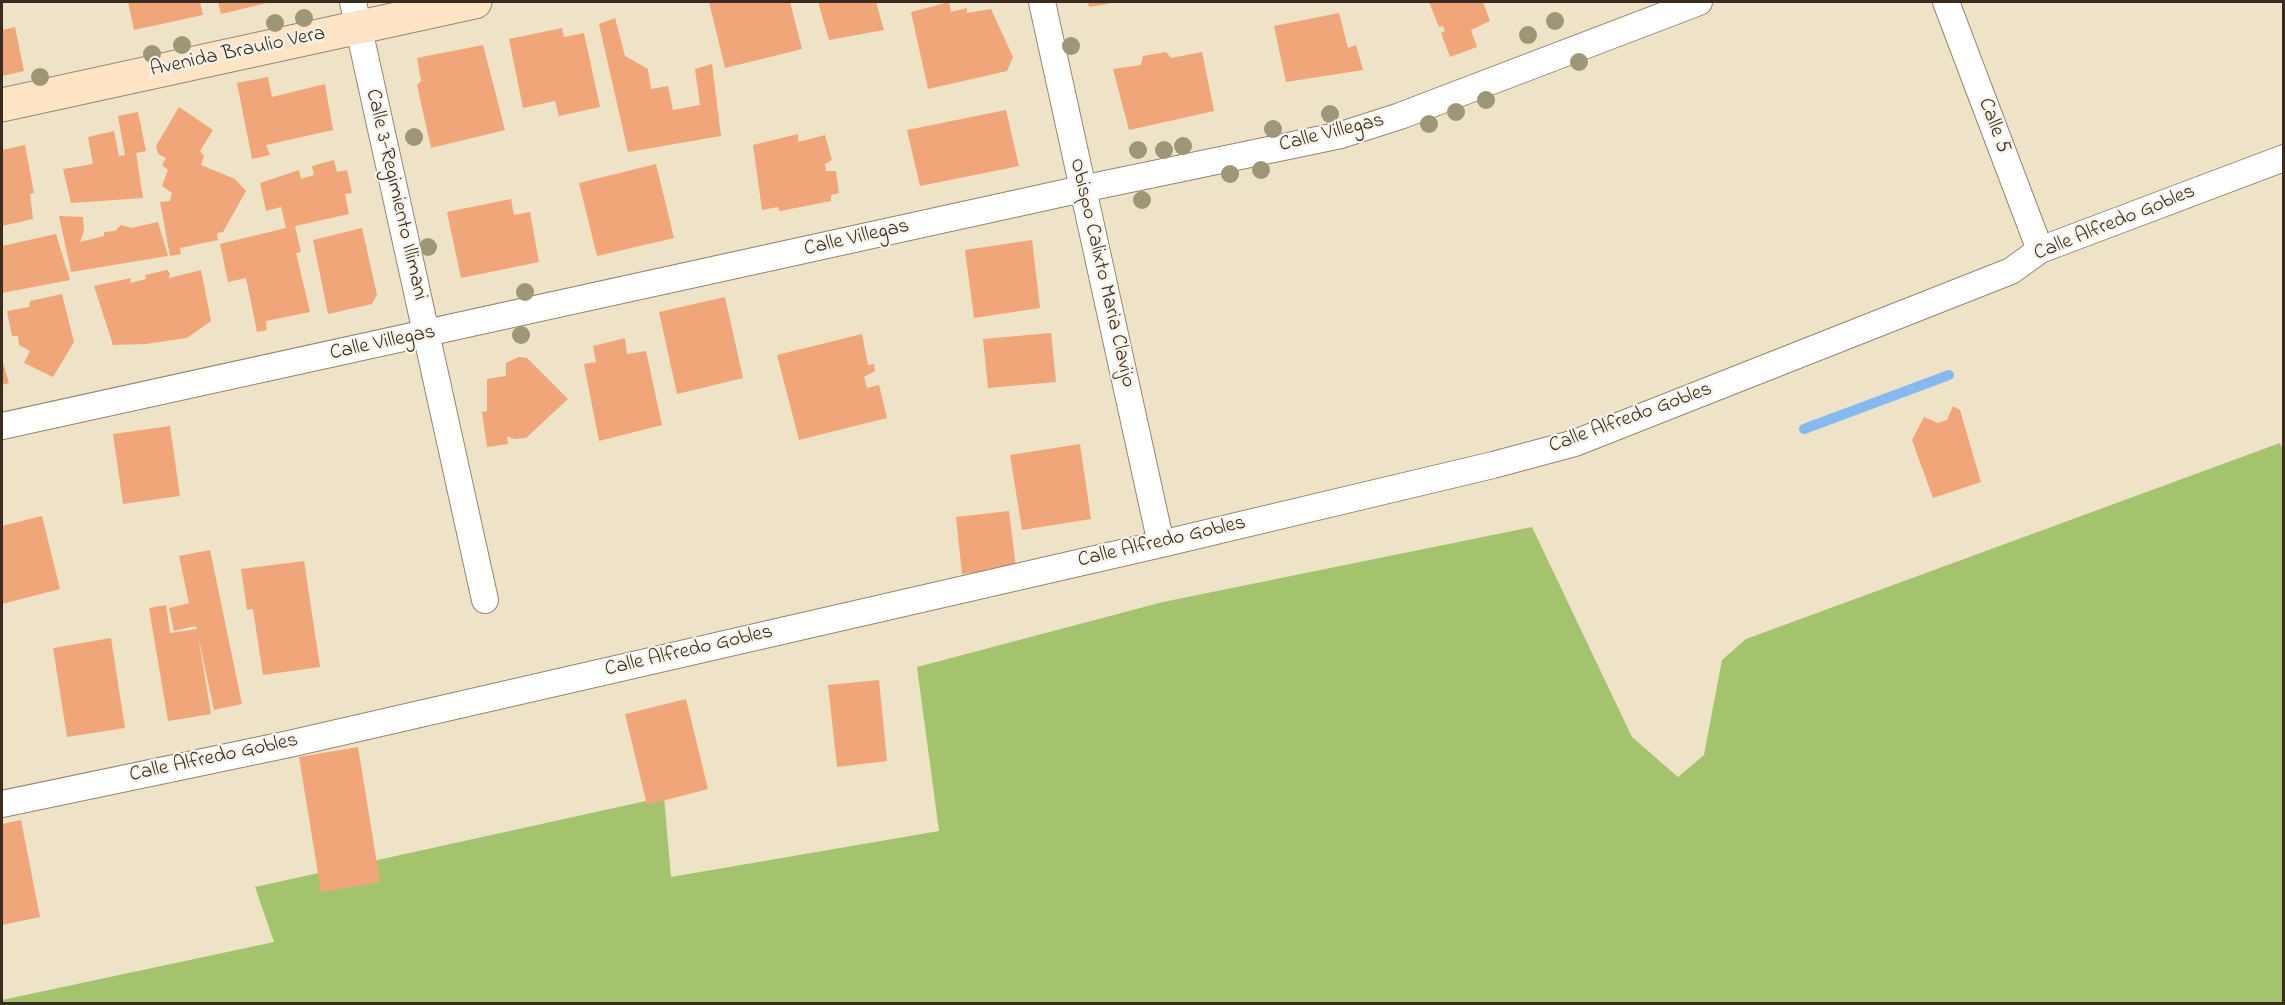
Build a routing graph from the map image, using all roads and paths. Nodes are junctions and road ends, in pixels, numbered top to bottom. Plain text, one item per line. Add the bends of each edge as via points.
1 (475, 2) edge
2 (1042, 2) edge
3 (1699, 2) edge
4 (1946, 2) edge
5 (355, 14) edge
6 (2, 105) edge
7 (2283, 158) edge
8 (1082, 189) junction
9 (2040, 250) junction
10 (426, 335) junction
11 (2, 426) edge
12 (1161, 544) junction
13 (485, 600) dead end
14 (2, 804) edge

1 - 5 main road, Avenida Braulio Vera
2 - 8 street, Obispo Calixto Maria Clavijo
3 - 8 street, Calle Villegas via 1360,129
4 - 9 street, Calle 5
5 - 6 main road, Avenida Braulio Vera
5 - 10 street, Calle 3-Regimiento Illimani
7 - 9 street, Calle Alfredo Gobles
8 - 10 street, Calle Villegas
8 - 12 street, Obispo Calixto Maria Clavijo
9 - 12 street, Calle Alfredo Gobles via 2011,271 1575,443
10 - 11 street, Calle Villegas
10 - 13 street, Calle 3-Regimiento Illimani
12 - 14 street, Calle Alfredo Gobles via 289,744

